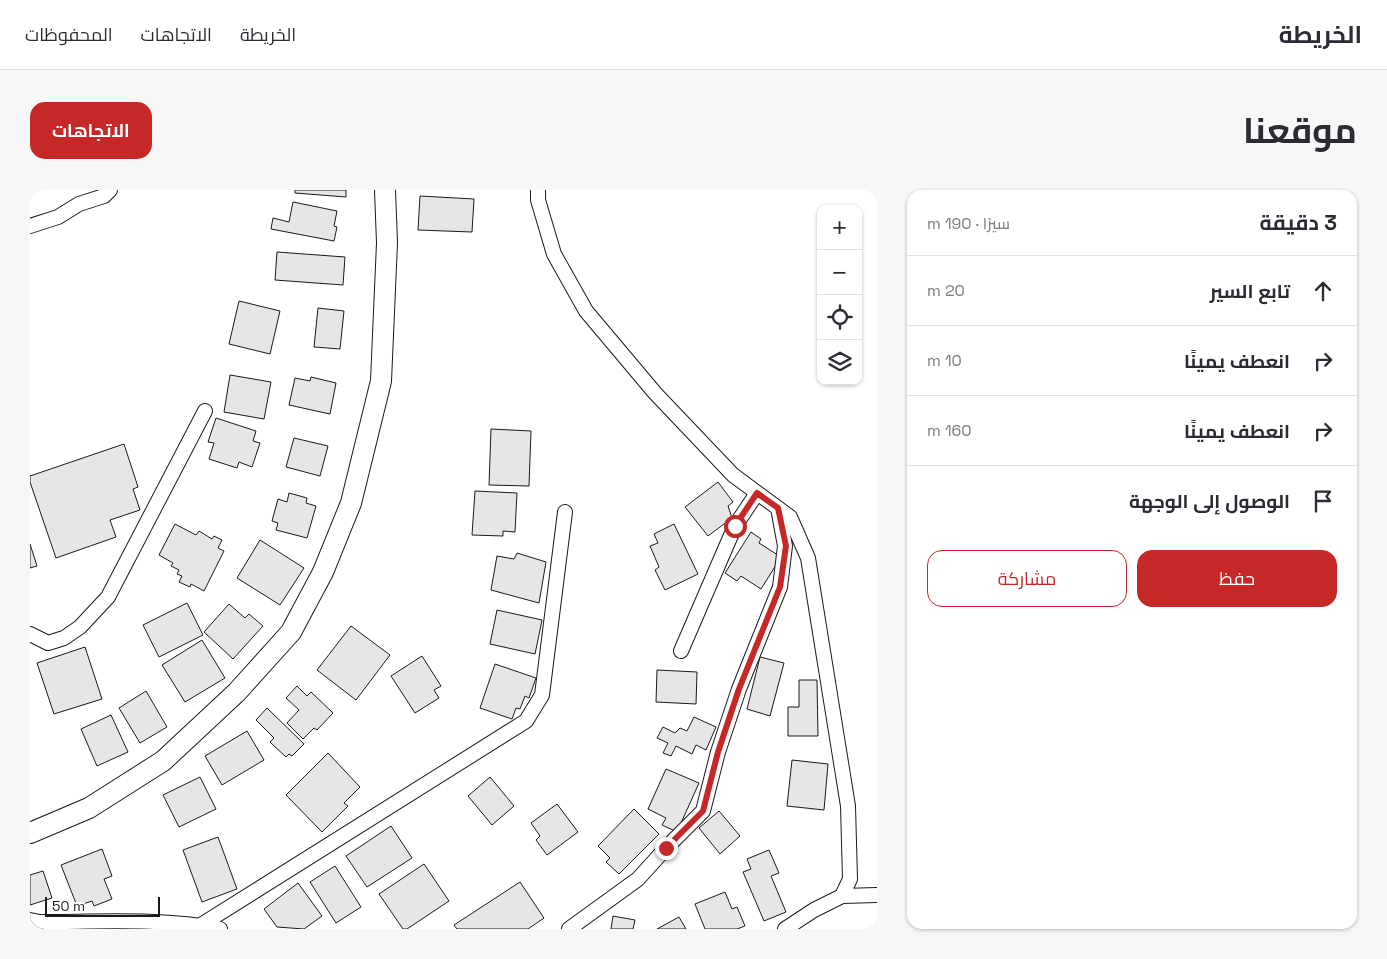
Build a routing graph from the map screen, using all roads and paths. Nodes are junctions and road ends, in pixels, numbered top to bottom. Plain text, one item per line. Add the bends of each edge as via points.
1 (110, 190) edge
2 (385, 190) edge
3 (538, 190) edge
4 (30, 226) edge
5 (206, 411) dead end
6 (757, 493) junction
7 (778, 508) junction
8 (565, 512) dead end
9 (30, 634) edge
10 (682, 651) dead end
11 (30, 833) edge
12 (877, 895) edge
13 (842, 896) junction
14 (34, 923) edge
15 (201, 925) junction
16 (220, 929) edge
17 (569, 929) edge
18 (785, 929) edge

1 - 4 street via 104,196 79,204 58,217
2 - 11 main road via 387,243 381,381 351,503 323,572 291,632 237,692 163,761 89,808
3 - 6 street via 554,254 586,311 655,393 733,475
5 - 9 street via 108,597 64,638 48,643
6 - 7 street
6 - 10 street via 735,526
7 - 13 street via 790,518 808,558 848,806 850,879
7 - 17 street via 786,546 780,587 739,689 703,811 638,879
8 - 15 street via 542,695 526,722
12 - 13 street
13 - 18 street
14 - 15 street via 147,921
15 - 16 street

